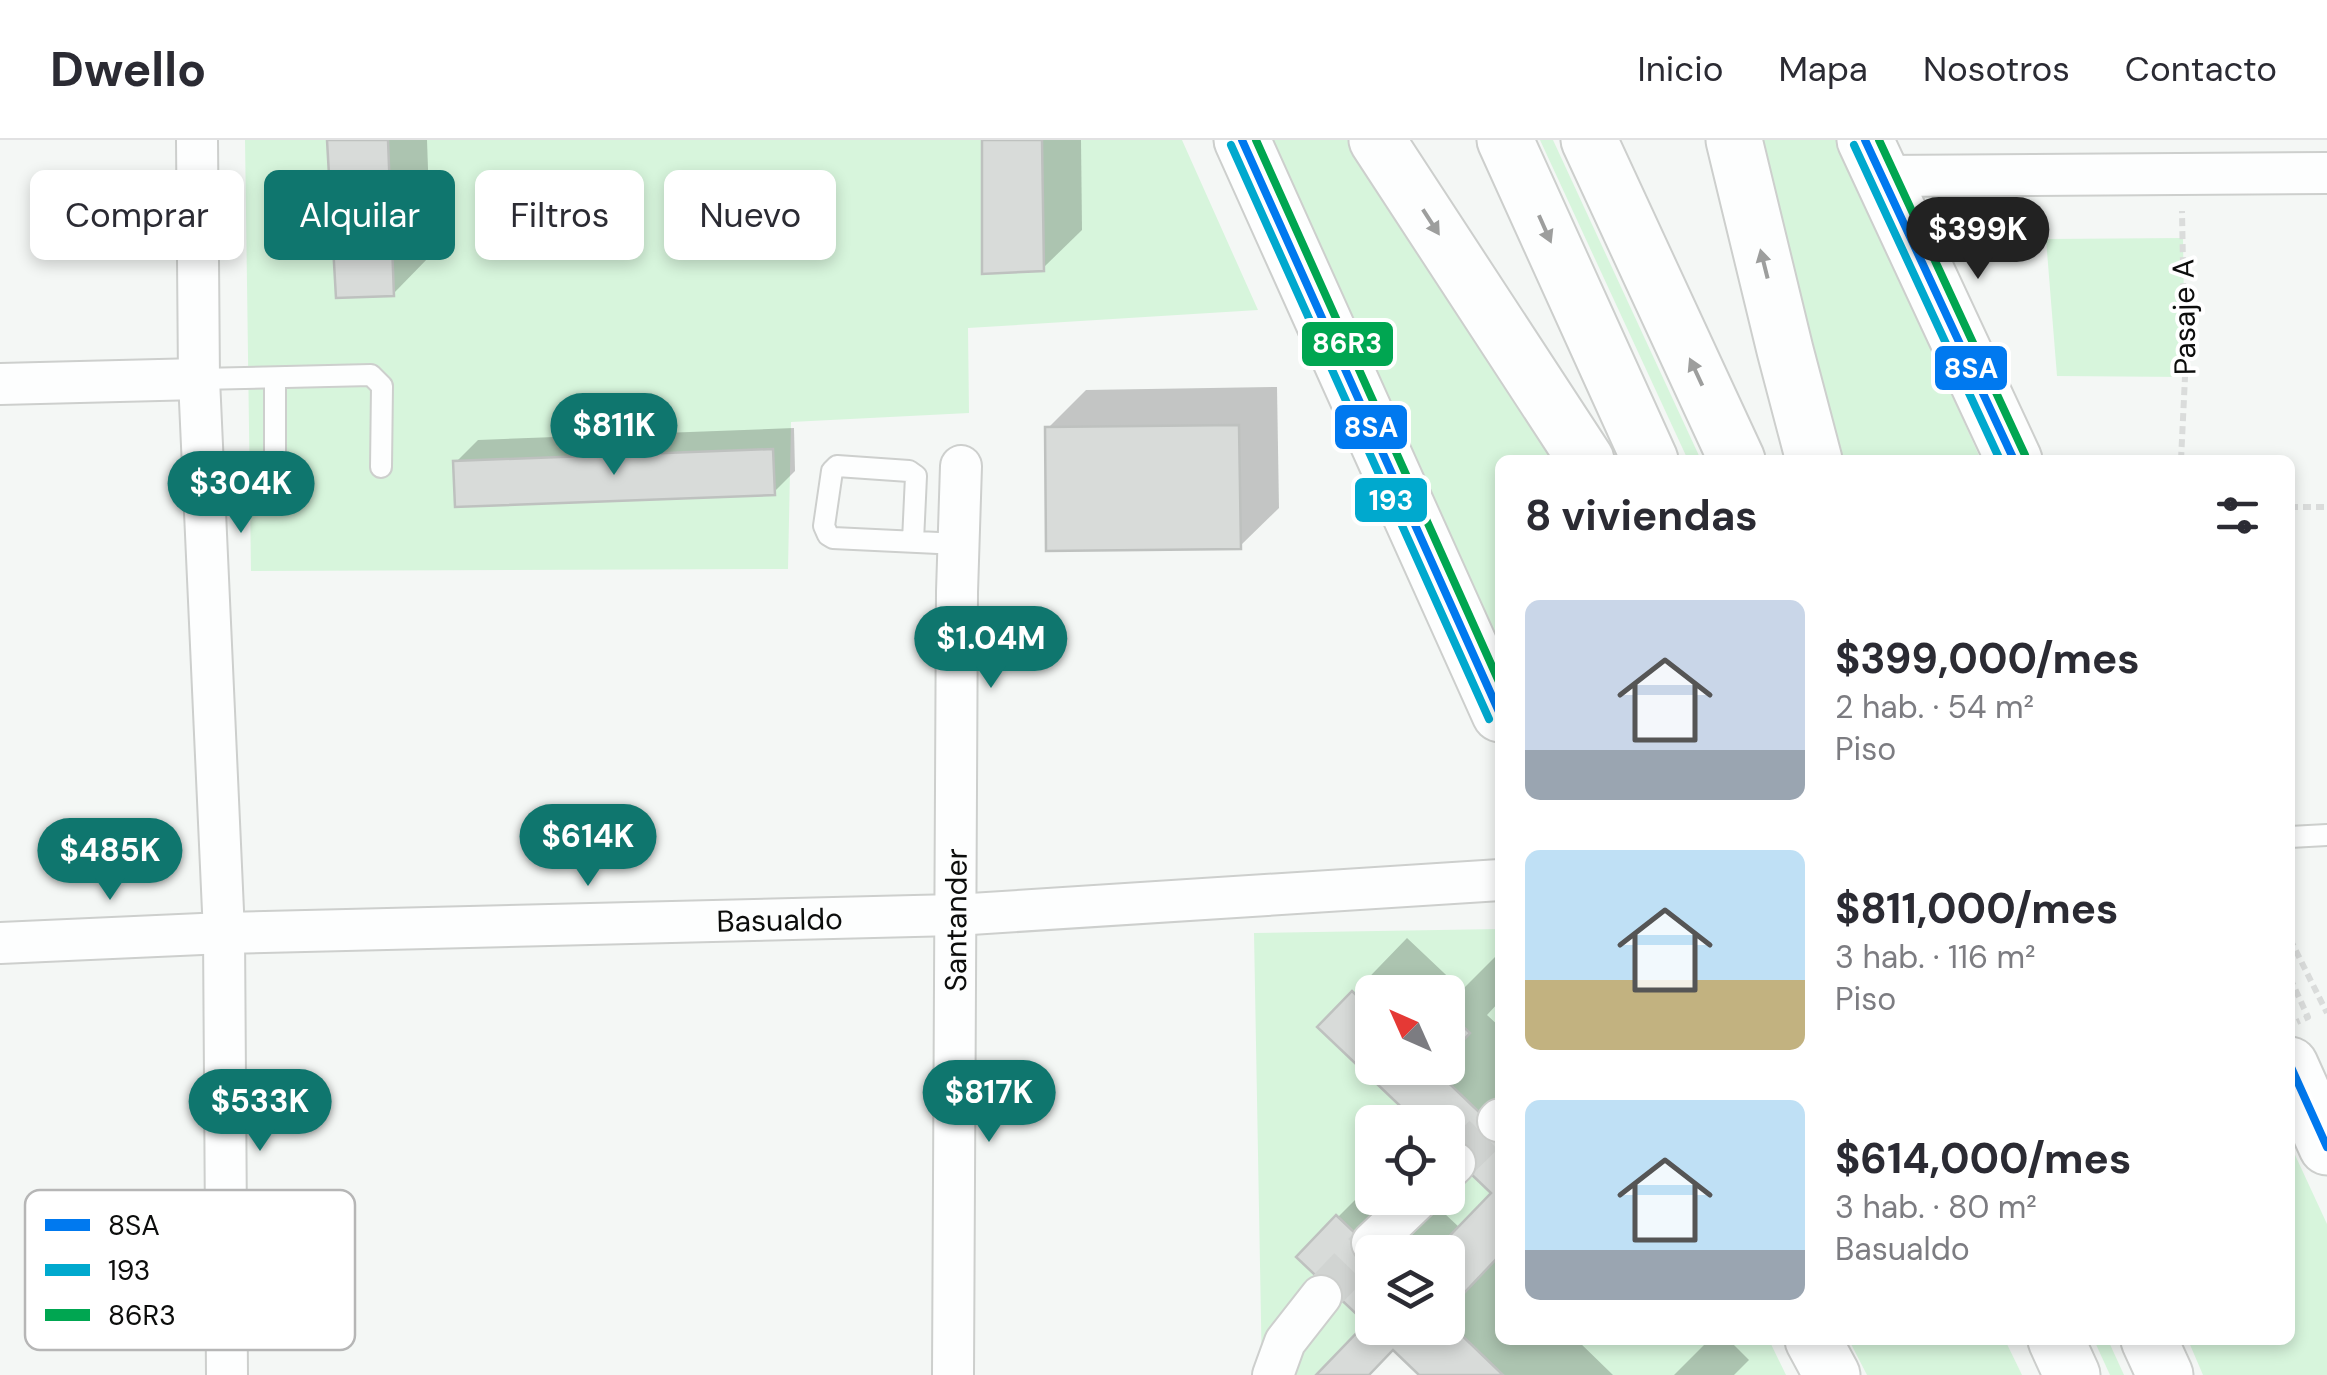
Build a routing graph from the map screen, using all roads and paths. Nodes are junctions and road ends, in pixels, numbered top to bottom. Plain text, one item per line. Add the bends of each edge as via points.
1 (197, 140) edge
2 (1242, 140) edge
3 (1378, 140) edge
4 (1505, 140) edge
5 (1589, 140) edge
6 (1734, 140) edge
7 (1874, 158) edge
8 (2327, 173) edge
9 (2182, 174) junction
10 (275, 378) junction
11 (199, 379) junction
12 (0, 384) edge
13 (1583, 455) edge
14 (1648, 455) edge
15 (1735, 455) edge
16 (1813, 455) edge
17 (2012, 455) edge
18 (2182, 455) edge
19 (961, 466) dead end
20 (381, 467) dead end
21 (275, 468) dead end
22 (2327, 506) edge
23 (2295, 507) edge
24 (913, 541) junction
25 (959, 544) junction
26 (1495, 703) edge
27 (2327, 835) edge
28 (2295, 837) edge
29 (1495, 880) edge
30 (955, 915) junction
31 (224, 933) junction
32 (0, 943) edge
33 (2295, 949) edge
34 (2295, 989) edge
35 (2327, 1013) edge
36 (2295, 1023) edge
37 (2295, 1076) edge
38 (2327, 1147) edge
39 (226, 1190) edge
40 (1401, 1215) edge
41 (1380, 1235) edge
42 (1321, 1296) tunnel mouth
43 (1817, 1345) edge
44 (2058, 1345) edge
45 (2151, 1345) edge
46 (227, 1350) edge
47 (227, 1375) edge
48 (953, 1375) edge
49 (1274, 1375) edge
50 (1832, 1375) edge
51 (2072, 1375) edge
52 (2165, 1375) edge

1 - 11 street
2 - 26 main road
3 -> 13 main road
4 -> 14 main road
15 -> 5 main road
16 -> 6 main road
7 - 9 street
7 - 17 main road
8 - 9 street
9 - 18 path, Pasaje A
10 - 11 lane
10 - 20 lane via 378,379
10 - 21 lane
11 - 12 street
11 - 31 street
19 - 25 street, Santander
22 - 23 path
24 - 24 lane via 832,538 824,526 832,470 908,470 916,476
24 - 25 lane
25 - 30 street, Santander
27 - 28 lane
29 - 30 street, Basualdo
30 - 31 street, Basualdo
30 - 48 street, Santander
31 - 32 street, Basualdo
31 - 39 street
33 - 35 path
34 - 36 path via 2308,1016
37 - 38 main road
40 - 41 street
42 - 49 street via 1284,1342
43 - 50 main road
44 - 51 main road
45 - 52 main road
46 - 47 street

